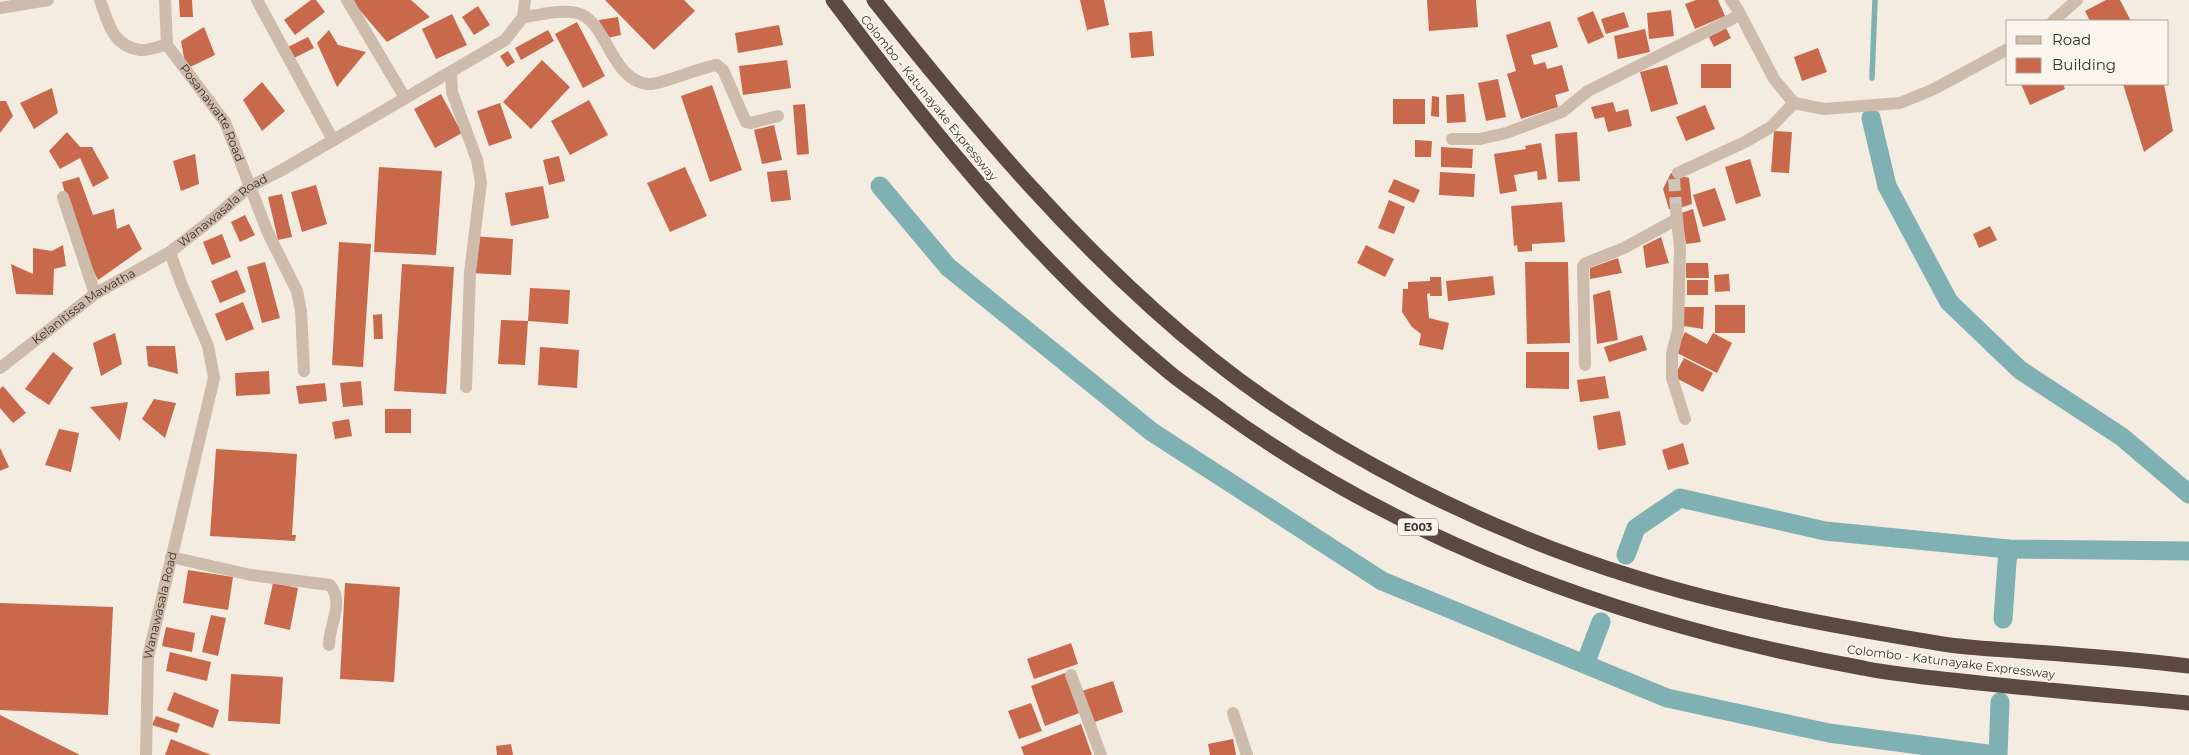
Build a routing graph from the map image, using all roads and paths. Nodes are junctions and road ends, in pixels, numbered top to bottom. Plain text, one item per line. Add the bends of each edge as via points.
1 (48, 0) edge
2 (100, 0) edge
3 (165, 0) edge
4 (257, 0) edge
5 (347, 0) edge
6 (525, 0) edge
7 (834, 0) edge
8 (874, 0) edge
9 (1731, 0) edge
10 (2077, 0) edge
11 (0, 8) edge
12 (1740, 15) junction
13 (523, 17) junction
14 (2054, 20) edge
15 (167, 44) junction
16 (2006, 51) edge
17 (451, 72) junction
18 (405, 98) junction
19 (1794, 103) junction
20 (778, 116) dead end
21 (1452, 139) dead end
22 (333, 140) junction
23 (1678, 173) dead end
24 (249, 187) junction
25 (63, 197) dead end
26 (170, 252) junction
27 (95, 294) junction
28 (1585, 365) dead end
29 (0, 368) edge
30 (304, 371) dead end
31 (466, 387) dead end
32 (1685, 419) dead end
33 (171, 556) junction
34 (329, 645) dead end
35 (2185, 665) edge
36 (1071, 674) dead end
37 (2189, 704) edge
38 (1233, 714) dead end
39 (146, 755) edge
40 (1101, 755) edge
41 (1247, 755) edge

1 - 11 street
2 - 15 street via 109,28 120,43 140,50
3 - 15 street
4 - 22 street
5 - 18 street
6 - 13 street
7 - 37 highway, Colombo - Katunayake Expressway / E003 via 946,146 1007,217 1095,307 1172,375 1266,443 1361,498 1418,527 1544,582 1613,607 1747,644 1865,669
8 - 35 highway, Colombo - Katunayake Expressway / E003 via 1035,192 1148,305 1256,392 1305,424 1436,497 1514,533 1627,575 1812,621 1948,645
9 - 12 street
10 - 14 street
12 - 19 street via 1774,79
12 - 21 street via 1588,90 1562,112 1506,133 1480,139
13 - 17 street, Wanawasala Road via 505,40
13 - 20 street via 578,13 590,20 623,71 636,81 650,85 717,65 723,70 746,122
15 - 24 street, Posanawatte Road via 225,122
16 - 19 street via 1900,103 1824,109
17 - 18 street, Wanawasala Road
17 - 31 street via 452,92 477,160 481,182 470,272
18 - 22 street, Wanawasala Road
19 - 23 street via 1771,126 1746,142
22 - 24 street, Wanawasala Road
24 - 26 street, Wanawasala Road
24 - 30 street, Posanawatte Road via 297,290
25 - 27 street
26 - 27 street, Kelanitissa Mawatha
26 - 33 street, Wanawasala Road via 208,346 214,378
27 - 29 street, Kelanitissa Mawatha
28 - 32 street via 1583,266 1624,248 1677,214 1680,249 1678,330 1672,354 1672,378
33 - 34 street via 251,574 330,585 337,593 338,606 329,633
33 - 39 street, Wanawasala Road via 148,657
36 - 40 street
38 - 41 street

